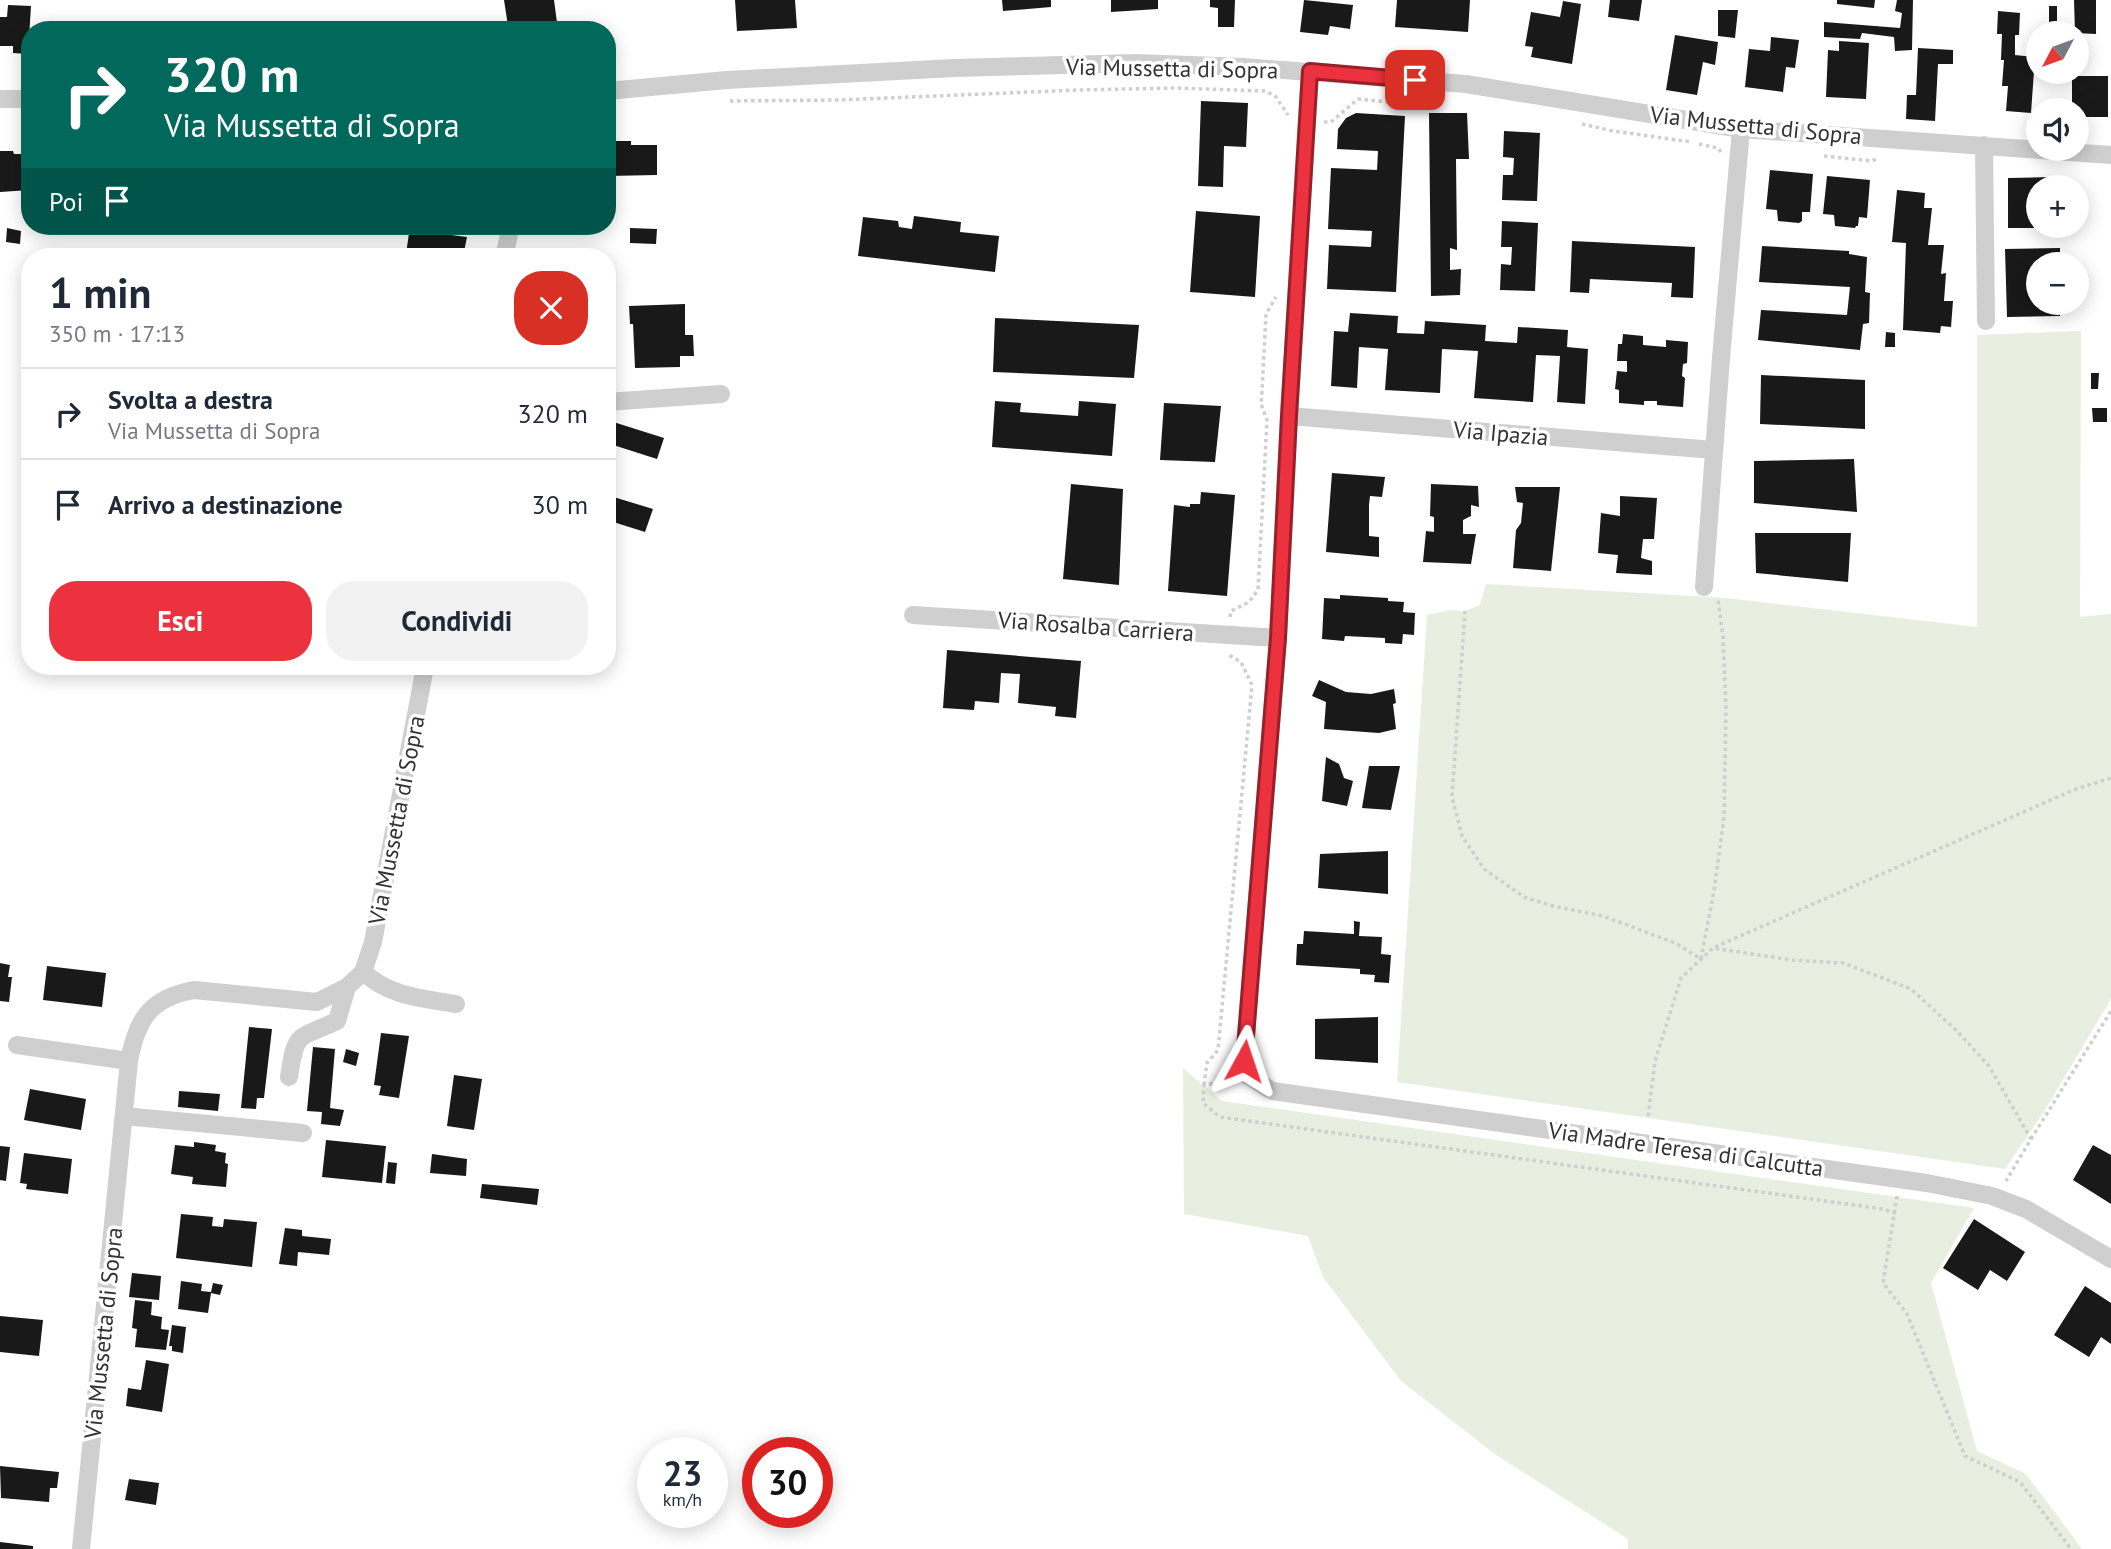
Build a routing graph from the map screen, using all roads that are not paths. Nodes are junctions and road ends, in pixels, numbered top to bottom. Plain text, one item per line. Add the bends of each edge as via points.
1 (1310, 71) junction
2 (2, 80) edge
3 (616, 90) edge
4 (1, 99) edge
5 (21, 99) edge
6 (1741, 129) junction
7 (1984, 145) junction
8 (2111, 155) edge
9 (1986, 321) dead end
10 (721, 394) dead end
11 (616, 401) edge
12 (1289, 416) junction
13 (1714, 450) junction
14 (1711, 592) road end
15 (914, 615) dead end
16 (1278, 638) junction
17 (423, 675) edge
18 (363, 972) junction
19 (347, 987) junction
20 (456, 1004) dead end
21 (17, 1045) dead end
22 (129, 1061) junction
23 (289, 1077) dead end
24 (124, 1116) junction
25 (303, 1133) dead end
26 (2111, 1259) edge
27 (81, 1549) edge

1 - 3 street, Via Mussetta di Sopra via 1137,62 727,80
1 - 6 street, Via Mussetta di Sopra via 1466,84
1 - 12 street
2 - 4 street
4 - 5 street
6 - 7 street, Via Mussetta di Sopra
6 - 13 street
7 - 8 street, Via Mussetta di Sopra
7 - 9 street
10 - 11 street
12 - 13 street, Via Ipazia
12 - 16 street
13 - 14 street
15 - 16 street, Via Rosalba Carriera
16 - 26 street, Via Madre Teresa di Calcutta via 1244,1061 1250,1077 1272,1091 1992,1196 2026,1209
17 - 18 street, Via Mussetta di Sopra via 373,942
18 - 19 street, Via Mussetta di Sopra
18 - 20 street via 378,985 410,997
19 - 22 street, Via Mussetta di Sopra via 317,1002 206,991 177,993 158,1001 145,1016 134,1036
19 - 23 street via 337,1021 299,1038 294,1045
21 - 22 street
22 - 24 street, Via Mussetta di Sopra
24 - 25 street
24 - 27 street, Via Mussetta di Sopra

